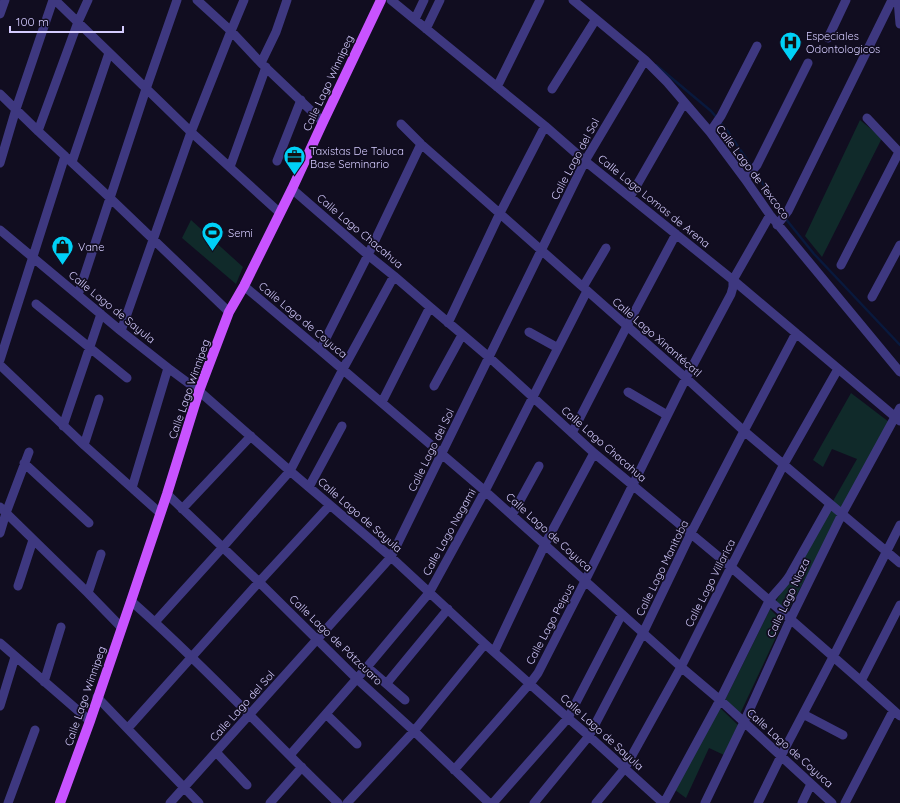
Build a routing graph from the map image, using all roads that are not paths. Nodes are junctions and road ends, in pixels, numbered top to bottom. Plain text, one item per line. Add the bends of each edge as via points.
1 (5, 0) edge
2 (54, 0) edge
3 (88, 0) edge
4 (177, 0) edge
5 (197, 0) edge
6 (244, 0) edge
7 (287, 0) edge
8 (380, 0) edge
9 (391, 0) edge
10 (424, 0) edge
11 (440, 0) edge
12 (540, 0) edge
13 (573, 0) edge
14 (846, 0) edge
15 (892, 0) edge
16 (898, 0) edge
17 (0, 14) edge
18 (596, 19) junction
19 (415, 20) junction
20 (78, 22) junction
21 (900, 24) edge
22 (426, 29) junction
23 (230, 30) junction
24 (828, 38) dead end
25 (757, 46) dead end
26 (110, 53) junction
27 (645, 60) junction
28 (808, 63) dead end
29 (264, 65) junction
30 (497, 87) junction
31 (146, 88) junction
32 (552, 89) dead end
33 (0, 94) edge
34 (301, 100) junction
35 (684, 103) junction
36 (16, 109) junction
37 (867, 118) dead end
38 (322, 122) junction
39 (401, 124) dead end
40 (545, 126) junction
41 (38, 131) junction
42 (711, 131) junction
43 (192, 132) junction
44 (421, 144) junction
45 (899, 152) edge
46 (68, 159) junction
47 (277, 161) dead end
48 (585, 161) junction
49 (0, 162) edge
50 (230, 167) junction
51 (750, 173) junction
52 (292, 188) junction
53 (109, 197) junction
54 (630, 197) junction
55 (280, 213) junction
56 (500, 213) junction
57 (770, 215) junction
58 (781, 220) junction
59 (0, 230) edge
60 (676, 234) junction
61 (153, 240) junction
62 (900, 245) edge
63 (606, 248) dead end
64 (541, 251) junction
65 (368, 255) junction
66 (33, 257) junction
67 (841, 265) dead end
68 (394, 276) junction
69 (733, 280) junction
70 (244, 286) junction
71 (585, 289) junction
72 (78, 295) junction
73 (872, 297) dead end
74 (36, 304) dead end
75 (430, 308) junction
76 (229, 312) junction
77 (101, 314) junction
78 (448, 323) junction
79 (627, 326) junction
80 (121, 331) junction
81 (529, 332) dead end
82 (796, 333) junction
83 (462, 335) junction
84 (89, 348) junction
85 (558, 348) junction
86 (320, 350) junction
87 (490, 358) junction
88 (0, 360) edge
89 (0, 365) edge
90 (168, 368) junction
91 (343, 369) junction
92 (838, 369) junction
93 (900, 372) edge
94 (127, 378) dead end
95 (686, 378) junction
96 (434, 386) dead end
97 (200, 391) junction
98 (628, 392) dead end
99 (533, 397) junction
100 (99, 399) dead end
101 (382, 402) junction
102 (900, 408) edge
103 (667, 415) junction
104 (897, 419) edge
105 (63, 426) junction
106 (342, 426) dead end
107 (744, 431) junction
108 (572, 433) junction
109 (251, 436) junction
110 (84, 445) junction
111 (29, 452) dead end
112 (594, 453) junction
113 (442, 454) junction
114 (24, 463) junction
115 (784, 464) junction
116 (539, 466) dead end
117 (290, 471) junction
118 (633, 486) junction
119 (309, 487) junction
120 (132, 488) junction
121 (485, 491) junction
122 (167, 494) junction
123 (830, 504) junction
124 (330, 505) junction
125 (182, 509) junction
126 (3, 510) edge
127 (160, 513) junction
128 (842, 514) junction
129 (512, 515) junction
130 (89, 523) dead end
131 (900, 525) edge
132 (0, 533) edge
133 (692, 534) junction
134 (32, 540) junction
135 (544, 544) junction
136 (223, 547) junction
137 (886, 551) junction
138 (100, 554) dead end
139 (391, 557) junction
140 (900, 563) edge
141 (731, 567) junction
142 (585, 581) junction
143 (259, 582) junction
144 (18, 586) dead end
145 (88, 593) junction
146 (429, 593) junction
147 (131, 601) junction
148 (769, 601) junction
149 (900, 605) edge
150 (448, 610) junction
151 (622, 614) junction
152 (790, 620) junction
153 (155, 622) junction
154 (62, 627) dead end
155 (122, 627) junction
156 (643, 633) junction
157 (317, 640) junction
158 (0, 643) edge
159 (485, 644) junction
160 (494, 652) junction
161 (15, 657) junction
162 (833, 657) junction
163 (192, 658) junction
164 (367, 667) junction
165 (681, 667) junction
166 (357, 679) junction
167 (861, 681) junction
168 (44, 682) junction
169 (387, 683) junction
170 (530, 684) junction
171 (97, 697) junction
172 (405, 700) dead end
173 (720, 700) junction
174 (0, 706) edge
175 (326, 714) junction
176 (803, 714) junction
177 (897, 714) edge
178 (250, 716) junction
179 (568, 718) junction
180 (90, 721) junction
181 (744, 722) junction
182 (128, 728) junction
183 (35, 730) dead end
184 (414, 731) junction
185 (843, 735) dead end
186 (589, 736) junction
187 (357, 744) dead end
188 (216, 752) junction
189 (290, 755) junction
190 (781, 756) junction
191 (302, 768) junction
192 (625, 768) junction
193 (454, 770) junction
194 (811, 784) junction
195 (247, 785) dead end
196 (184, 788) junction
197 (8, 803) edge
198 (60, 803) edge
199 (170, 803) edge
200 (199, 803) edge
201 (270, 803) edge
202 (338, 803) edge
203 (347, 803) edge
204 (489, 803) edge
205 (493, 803) edge
206 (534, 803) edge
207 (596, 803) edge
208 (664, 803) edge
209 (705, 803) edge
210 (758, 803) edge
211 (802, 803) edge
212 (832, 803) edge
213 (845, 803) edge

1 - 17 street
2 - 20 street
2 - 36 street
3 - 20 street
4 - 31 street
5 - 23 street
6 - 23 street
7 - 29 street
8 - 38 main road, Calle Lago Winnipeg
9 - 19 street, Calle Lago Lomas de Arena
10 - 19 street
11 - 22 street
12 - 30 street
13 - 18 street, Calle Lago de Texcoco
14 - 24 street
15 - 58 street
16 - 21 street
18 - 27 street, Calle Lago de Texcoco
18 - 32 street
19 - 22 street, Calle Lago Lomas de Arena
20 - 26 street
20 - 41 street
22 - 30 street, Calle Lago Lomas de Arena
23 - 29 street
23 - 43 street
25 - 42 street
26 - 31 street
26 - 46 street
27 - 35 street, Calle Lago de Texcoco
27 - 48 street, Calle Lago del Sol
28 - 51 street
29 - 34 street
29 - 50 street
30 - 40 street, Calle Lago Lomas de Arena
31 - 43 street
31 - 53 street
33 - 36 street
34 - 38 street
34 - 47 street, Calle Lago Winnipeg
35 - 42 street, Calle Lago de Texcoco
35 - 54 street
36 - 41 street
36 - 49 street
37 - 45 street
38 - 52 main road, Calle Lago Winnipeg
39 - 44 street, Calle Lago Xinantécatl
40 - 48 street, Calle Lago Lomas de Arena
40 - 56 street
41 - 46 street
42 - 51 street, Calle Lago de Texcoco
43 - 50 street
43 - 61 street
44 - 56 street, Calle Lago Xinantécatl
44 - 65 street
45 - 67 street
46 - 53 street
46 - 66 street
48 - 54 street, Calle Lago Lomas de Arena
48 - 64 street, Calle Lago del Sol
50 - 55 street
51 - 57 street, Calle Lago de Texcoco
52 - 55 main road, Calle Lago Winnipeg
52 - 65 street, Calle Lago Chacahua
53 - 61 street
53 - 72 street
54 - 60 street, Calle Lago Lomas de Arena
55 - 70 main road, Calle Lago Winnipeg
56 - 64 street, Calle Lago Xinantécatl
56 - 78 street
57 - 58 street, Calle Lago de Texcoco
57 - 69 street, Calle Lago Peipus
58 - 93 street, Calle Lago de Texcoco
59 - 66 street, Calle Lago de Sayula
60 - 69 street, Calle Lago Lomas de Arena
60 - 79 street
61 - 76 street
61 - 80 street
62 - 73 street
63 - 71 street, Calle Lago Nagami
64 - 71 street, Calle Lago Xinantécatl
64 - 87 street, Calle Lago del Sol
65 - 68 street, Calle Lago Chacahua
65 - 86 street
66 - 72 street, Calle Lago de Sayula
66 - 88 street
68 - 75 street, Calle Lago Chacahua
68 - 91 street
69 - 82 street, Calle Lago Lomas de Arena
69 - 95 street, Calle Lago Peipus via 731,294
70 - 76 main road, Calle Lago Winnipeg
70 - 86 street, Calle Lago de Coyuca
71 - 79 street, Calle Lago Xinantécatl
71 - 85 street, Calle Lago Nagami
72 - 77 street, Calle Lago de Sayula
74 - 84 street
75 - 78 street, Calle Lago Chacahua
75 - 101 street
76 - 97 main road, Calle Lago Winnipeg
77 - 80 street, Calle Lago de Sayula
77 - 84 street
78 - 83 street, Calle Lago Chacahua
79 - 95 street, Calle Lago Xinantécatl
79 - 108 street
80 - 90 street, Calle Lago de Sayula
81 - 85 street
82 - 92 street, Calle Lago Lomas de Arena
82 - 107 street, Calle Lago Manitoba
83 - 87 street, Calle Lago Chacahua
83 - 96 street
84 - 94 street
84 - 105 street
85 - 99 street, Calle Lago Nagami
86 - 91 street, Calle Lago de Coyuca
87 - 99 street, Calle Lago Chacahua
87 - 113 street, Calle Lago del Sol
89 - 105 street
90 - 97 street, Calle Lago de Sayula
90 - 120 street
91 - 101 street, Calle Lago de Coyuca
91 - 117 street
92 - 104 street, Calle Lago Lomas de Arena
92 - 115 street, Calle Lago Villarica
95 - 103 street, Calle Lago Peipus
95 - 107 street, Calle Lago Xinantécatl
97 - 109 street, Calle Lago de Sayula
97 - 122 main road, Calle Lago Winnipeg
98 - 103 street
99 - 108 street, Calle Lago Chacahua
99 - 121 street, Calle Lago Nagami
100 - 110 street
101 - 113 street, Calle Lago de Coyuca
102 - 104 street, Calle Lago Niaza
103 - 118 street, Calle Lago Peipus
104 - 128 street, Calle Lago Niaza
105 - 110 street
106 - 119 street
107 - 115 street, Calle Lago Xinantécatl
107 - 133 street, Calle Lago Manitoba
108 - 112 street, Calle Lago Chacahua
109 - 117 street, Calle Lago de Sayula
109 - 125 street
110 - 120 street
111 - 114 street
112 - 118 street, Calle Lago Chacahua
112 - 135 street
113 - 121 street, Calle Lago de Coyuca
113 - 139 street, Calle Lago del Sol
114 - 126 street
114 - 130 street
115 - 123 street, Calle Lago Xinantécatl
115 - 141 street, Calle Lago Villarica
116 - 129 street
117 - 119 street, Calle Lago de Sayula
117 - 136 street
118 - 133 street, Calle Lago Chacahua
118 - 142 street, Calle Lago Peipus
119 - 124 street, Calle Lago de Sayula
120 - 127 street
121 - 129 street, Calle Lago de Coyuca
121 - 146 street, Calle Lago Nagami
122 - 125 street, Calle Lago de Pátzcuaro
122 - 127 main road, Calle Lago Winnipeg
123 - 128 street, Calle Lago Xinantécatl
123 - 148 street via 790,575
124 - 139 street, Calle Lago de Sayula
124 - 143 street
125 - 136 street, Calle Lago de Pátzcuaro
126 - 132 street
126 - 134 street
127 - 147 main road, Calle Lago Winnipeg
128 - 137 street, Calle Lago Xinantécatl
128 - 152 street, Calle Lago Niaza
129 - 135 street, Calle Lago de Coyuca
131 - 137 street
133 - 141 street, Calle Lago Chacahua
133 - 156 street, Calle Lago Manitoba
134 - 144 street
134 - 145 street
135 - 142 street, Calle Lago de Coyuca
135 - 160 street
136 - 143 street, Calle Lago de Pátzcuaro
136 - 153 street
137 - 140 street, Calle Lago Xinantécatl
137 - 162 street
138 - 145 street
139 - 146 street, Calle Lago de Sayula
139 - 157 street, Calle Lago del Sol
141 - 148 street, Calle Lago Chacahua
141 - 165 street, Calle Lago Villarica
142 - 151 street, Calle Lago de Coyuca
142 - 170 street, Calle Lago Peipus
143 - 157 street, Calle Lago de Pátzcuaro
143 - 163 street
145 - 155 street
146 - 150 street, Calle Lago de Sayula
146 - 164 street, Calle Lago Nagami
147 - 153 street
147 - 155 main road, Calle Lago Winnipeg
148 - 152 street, Calle Lago Chacahua
148 - 173 street
149 - 167 street
150 - 159 street, Calle Lago de Sayula
150 - 169 street
151 - 156 street, Calle Lago de Coyuca
151 - 179 street
152 - 162 street, Calle Lago Chacahua
152 - 181 street, Calle Lago Niaza
153 - 163 street
154 - 168 street
155 - 171 main road, Calle Lago Winnipeg
156 - 165 street, Calle Lago de Coyuca
156 - 186 street, Calle Lago Manitoba
157 - 166 street, Calle Lago de Pátzcuaro
157 - 178 street, Calle Lago del Sol
158 - 161 street
159 - 160 street, Calle Lago de Sayula
159 - 184 street
160 - 170 street, Calle Lago de Sayula
161 - 168 street
161 - 174 street
162 - 167 street, Calle Lago Chacahua
162 - 176 street
163 - 178 street
163 - 182 street
164 - 166 street, Calle Lago Nagami
164 - 169 street
165 - 173 street, Calle Lago de Coyuca
165 - 192 street, Calle Lago Villarica
166 - 175 street, Calle Lago Nagami
166 - 184 street, Calle Lago de Pátzcuaro
167 - 177 street, Calle Lago Chacahua
168 - 180 street
169 - 172 street
170 - 179 street, Calle Lago de Sayula
170 - 193 street, Calle Lago Peipus
171 - 180 main road, Calle Lago Winnipeg
171 - 182 street
173 - 181 street, Calle Lago de Coyuca
173 - 208 street
175 - 187 street
175 - 189 street, Calle Lago Nagami
176 - 185 street
176 - 190 street
177 - 213 street
178 - 188 street, Calle Lago del Sol
178 - 189 street
179 - 186 street, Calle Lago de Sayula
179 - 205 street
180 - 198 main road, Calle Lago Winnipeg
181 - 190 street, Calle Lago de Coyuca
181 - 209 street, Calle Lago Niaza
182 - 196 street
183 - 197 street
184 - 193 street, Calle Lago de Pátzcuaro
184 - 203 street
186 - 192 street, Calle Lago de Sayula
186 - 206 street, Calle Lago Manitoba
188 - 195 street
188 - 196 street, Calle Lago del Sol
189 - 191 street
190 - 194 street, Calle Lago de Coyuca
190 - 210 street
191 - 201 street
191 - 202 street
192 - 207 street, Calle Lago Villarica
192 - 208 street, Calle Lago de Sayula
193 - 204 street, Calle Lago de Pátzcuaro
194 - 211 street
194 - 212 street, Calle Lago de Coyuca
196 - 199 street, Calle Lago del Sol
196 - 200 street

